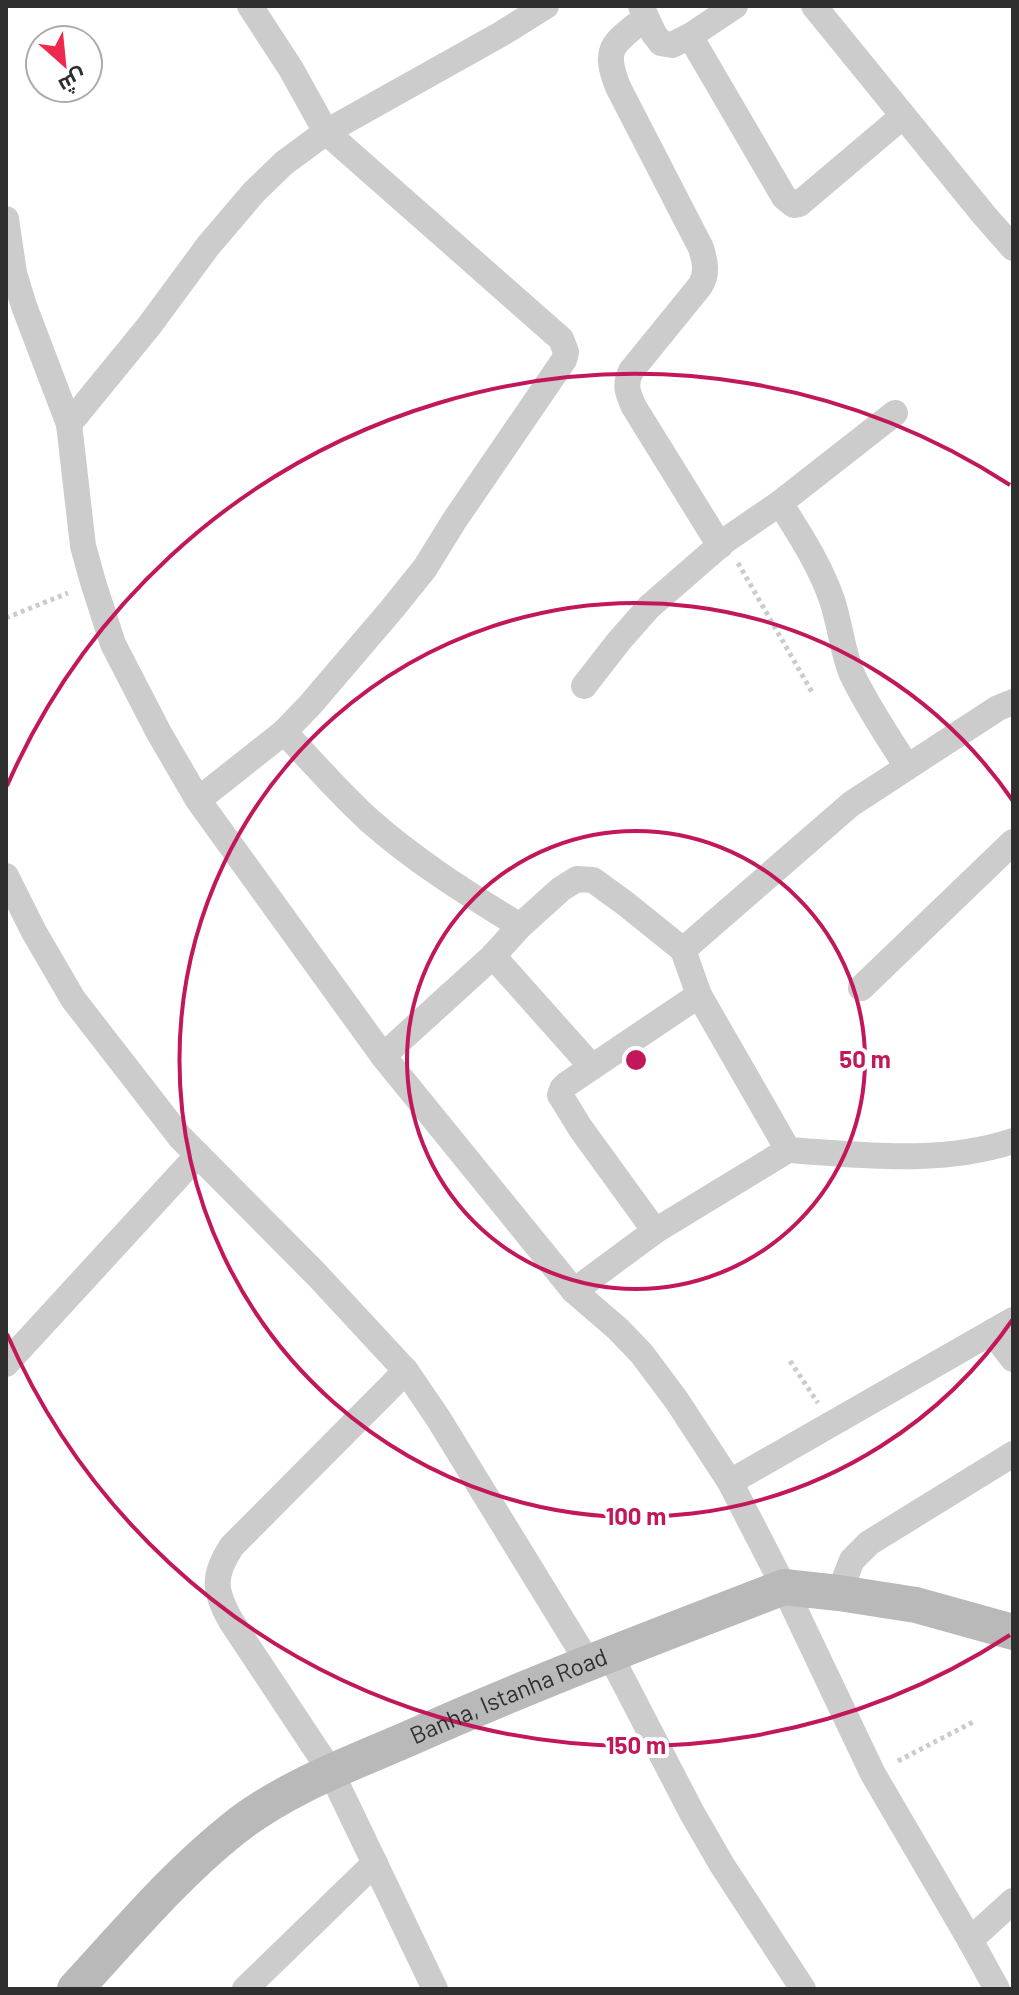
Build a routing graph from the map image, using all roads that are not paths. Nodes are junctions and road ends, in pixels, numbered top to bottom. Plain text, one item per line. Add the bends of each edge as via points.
1 (250, 6) edge
2 (546, 6) edge
3 (735, 6) edge
4 (814, 6) edge
5 (644, 12) edge
6 (690, 36) junction
7 (903, 116) junction
8 (326, 132) junction
9 (6, 219) edge
10 (1013, 248) edge
11 (895, 413) dead end
12 (69, 424) junction
13 (780, 503) junction
14 (723, 543) junction
15 (584, 686) dead end
16 (1013, 702) edge
17 (284, 732) junction
18 (907, 767) junction
19 (198, 800) junction
20 (1013, 842) edge
21 (6, 876) edge
22 (520, 926) junction
23 (683, 950) junction
24 (493, 956) junction
25 (861, 988) dead end
26 (699, 995) junction
27 (383, 1056) junction
28 (592, 1067) junction
29 (1013, 1141) edge
30 (788, 1150) junction
31 (198, 1155) junction
32 (655, 1231) junction
33 (574, 1291) junction
34 (1002, 1326) edge
35 (1013, 1359) edge
36 (6, 1364) edge
37 (406, 1371) junction
38 (1013, 1454) edge
39 (730, 1482) junction
40 (771, 1592) junction
41 (839, 1593) junction
42 (1013, 1632) edge
43 (599, 1660) junction
44 (331, 1772) junction
45 (375, 1863) junction
46 (1013, 1901) edge
47 (970, 1940) junction
48 (75, 1989) edge
49 (245, 1989) edge
50 (435, 1989) edge
51 (803, 1989) edge
52 (997, 1989) edge

1 - 8 street
2 - 8 street
3 - 6 street
4 - 7 street
5 - 6 street via 661,43 672,45
5 - 14 street via 612,50 611,70 701,248 705,270 700,286 631,371 627,392
6 - 7 street via 784,197 794,205
7 - 10 street
8 - 12 street via 254,192
8 - 17 street via 561,339 566,352 425,568
9 - 12 street via 24,306
11 - 13 street
12 - 19 street via 83,546 113,644
13 - 14 street
13 - 18 street via 821,572 849,667
14 - 15 street via 649,607
16 - 18 street
17 - 19 street
17 - 22 street via 394,841
18 - 23 street via 851,804
19 - 27 street
20 - 25 street
21 - 31 street via 73,999
22 - 23 street via 568,883 585,878
22 - 24 street
23 - 26 street
24 - 27 street
24 - 28 street
26 - 28 street
26 - 30 street
27 - 33 street
28 - 32 street via 562,1089 562,1101
29 - 30 street via 944,1155 900,1157
30 - 32 street
31 - 36 street
31 - 37 street
32 - 33 street
33 - 39 street via 642,1354
34 - 35 street
34 - 39 street
37 - 43 street
37 - 44 street via 232,1546 218,1571 225,1611
38 - 41 street via 869,1543 852,1560
39 - 40 street
40 - 41 main road, Banha, Istanha Road
40 - 43 main road, Banha, Istanha Road
40 - 47 street
41 - 42 main road, Banha, Istanha Road via 916,1605
43 - 44 main road, Banha, Istanha Road
43 - 51 street
44 - 45 street
44 - 48 main road, Banha, Istanha Road via 235,1828 198,1859
45 - 49 street
45 - 50 street
46 - 47 street
47 - 52 street

